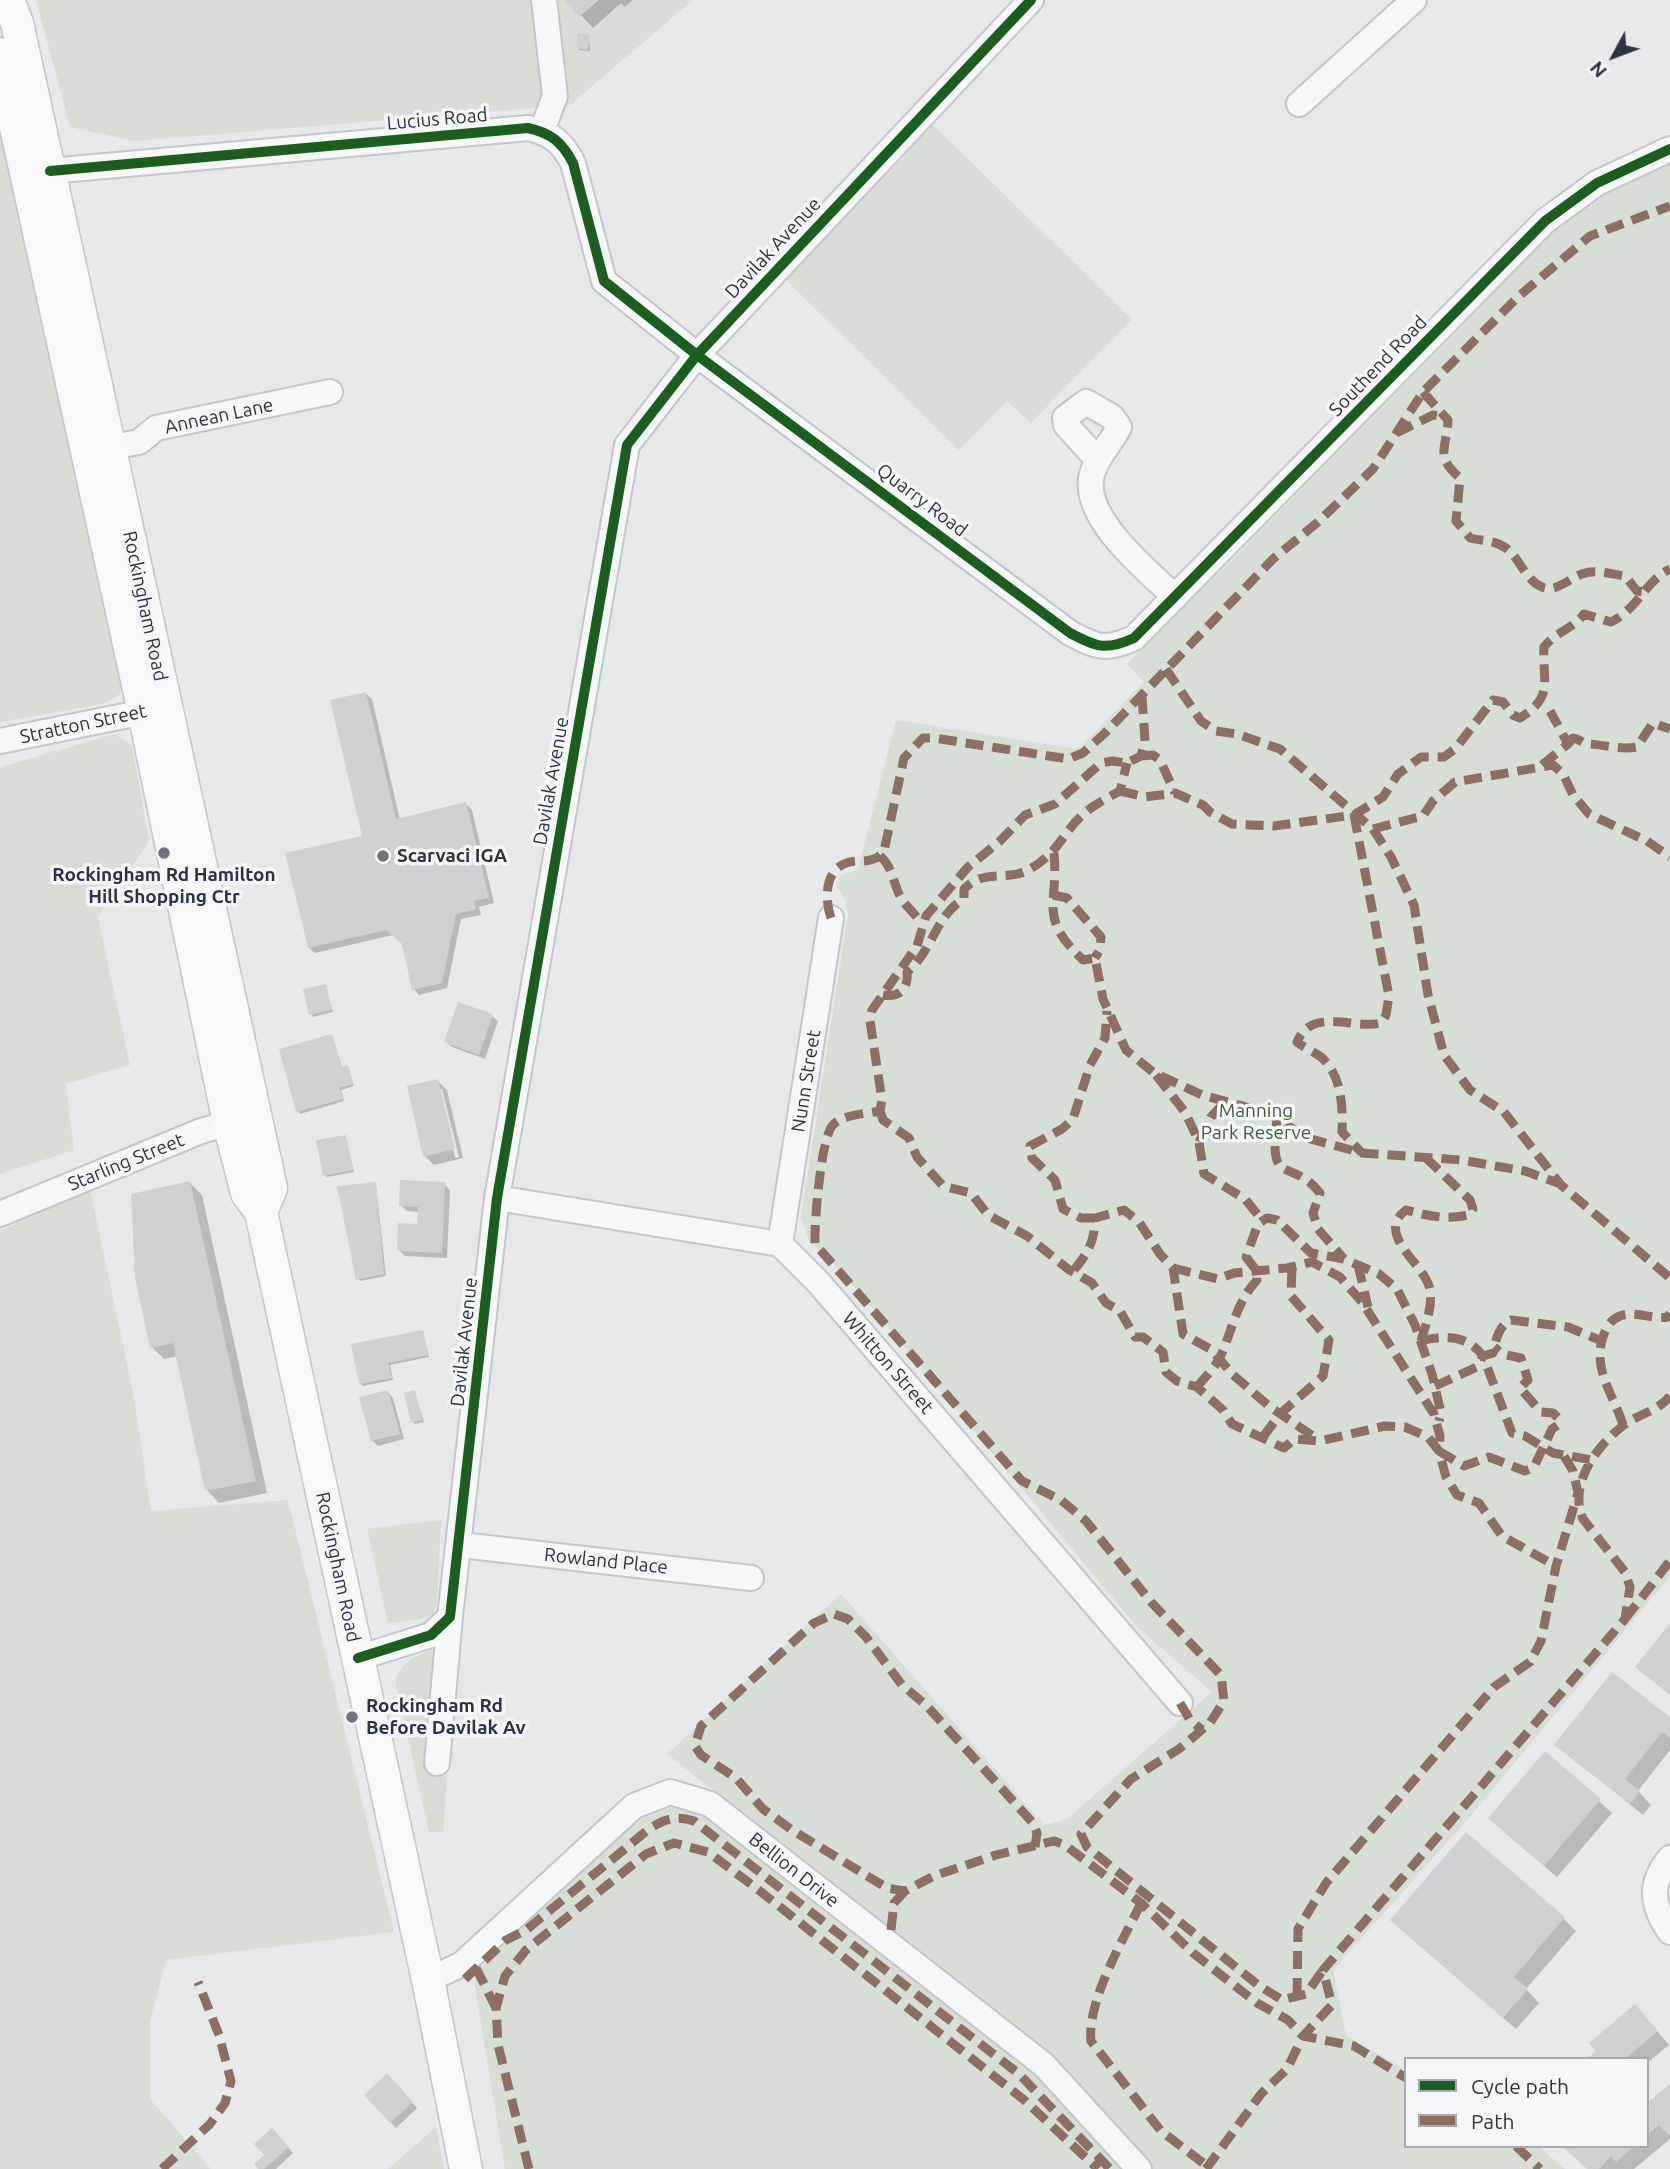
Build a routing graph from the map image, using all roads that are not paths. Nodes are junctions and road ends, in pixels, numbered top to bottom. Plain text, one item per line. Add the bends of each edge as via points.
1 (8, 0) edge
2 (544, 0) edge
3 (1031, 0) edge
4 (1414, 0) edge
5 (1, 68) edge
6 (1298, 104) dead end
7 (542, 131) junction
8 (1670, 149) edge
9 (50, 171) junction
10 (697, 355) junction
11 (330, 392) dead end
12 (112, 447) junction
13 (1097, 459) dead end
14 (1175, 597) junction
15 (1134, 638) joint
16 (155, 709) junction
17 (0, 741) edge
18 (831, 918) dead end
19 (242, 1119) junction
20 (497, 1198) junction
21 (0, 1214) edge
22 (780, 1244) junction
23 (461, 1545) junction
24 (751, 1578) dead end
25 (450, 1617) junction
26 (358, 1658) junction
27 (1180, 1703) dead end
28 (437, 1763) dead end
29 (1670, 1858) edge
30 (1670, 1932) edge
31 (428, 1980) junction
32 (466, 2169) edge
33 (1139, 2169) edge

1 - 9 main road, Rockingham Road via 16,17
2 - 7 street via 555,96
3 - 10 street, Davilak Avenue
4 - 6 street
5 - 16 main road, Rockingham Road
7 - 9 street, Lucius Road via 528,128
7 - 10 street via 565,148 573,163 604,281
8 - 14 street, Southend Road via 1597,183 1545,221
9 - 12 main road, Rockingham Road
10 - 15 street, Quarry Road via 1070,633 1095,646 1116,646
10 - 20 street, Davilak Avenue via 627,445
11 - 12 street, Annean Lane via 156,428 139,442
12 - 16 main road, Rockingham Road
13 - 14 street via 1090,478 1102,519
14 - 15 street, Southend Road
16 - 17 street, Stratton Street
16 - 19 main road, Rockingham Road
18 - 22 street, Nunn Street
19 - 21 street, Starling Street
19 - 26 main road, Rockingham Road via 271,1188 261,1212
20 - 22 street
20 - 23 street, Davilak Avenue
22 - 27 street, Whitton Street via 818,1282
23 - 24 street, Rowland Place
23 - 25 street, Davilak Avenue
25 - 26 street via 431,1636
25 - 28 street, Davilak Avenue
26 - 31 main road, Rockingham Road
29 - 30 street via 1656,1879 1653,1896
31 - 32 main road, Rockingham Road
31 - 33 street, Bellion Drive via 462,1964 634,1806 670,1791 709,1804 1044,2065

